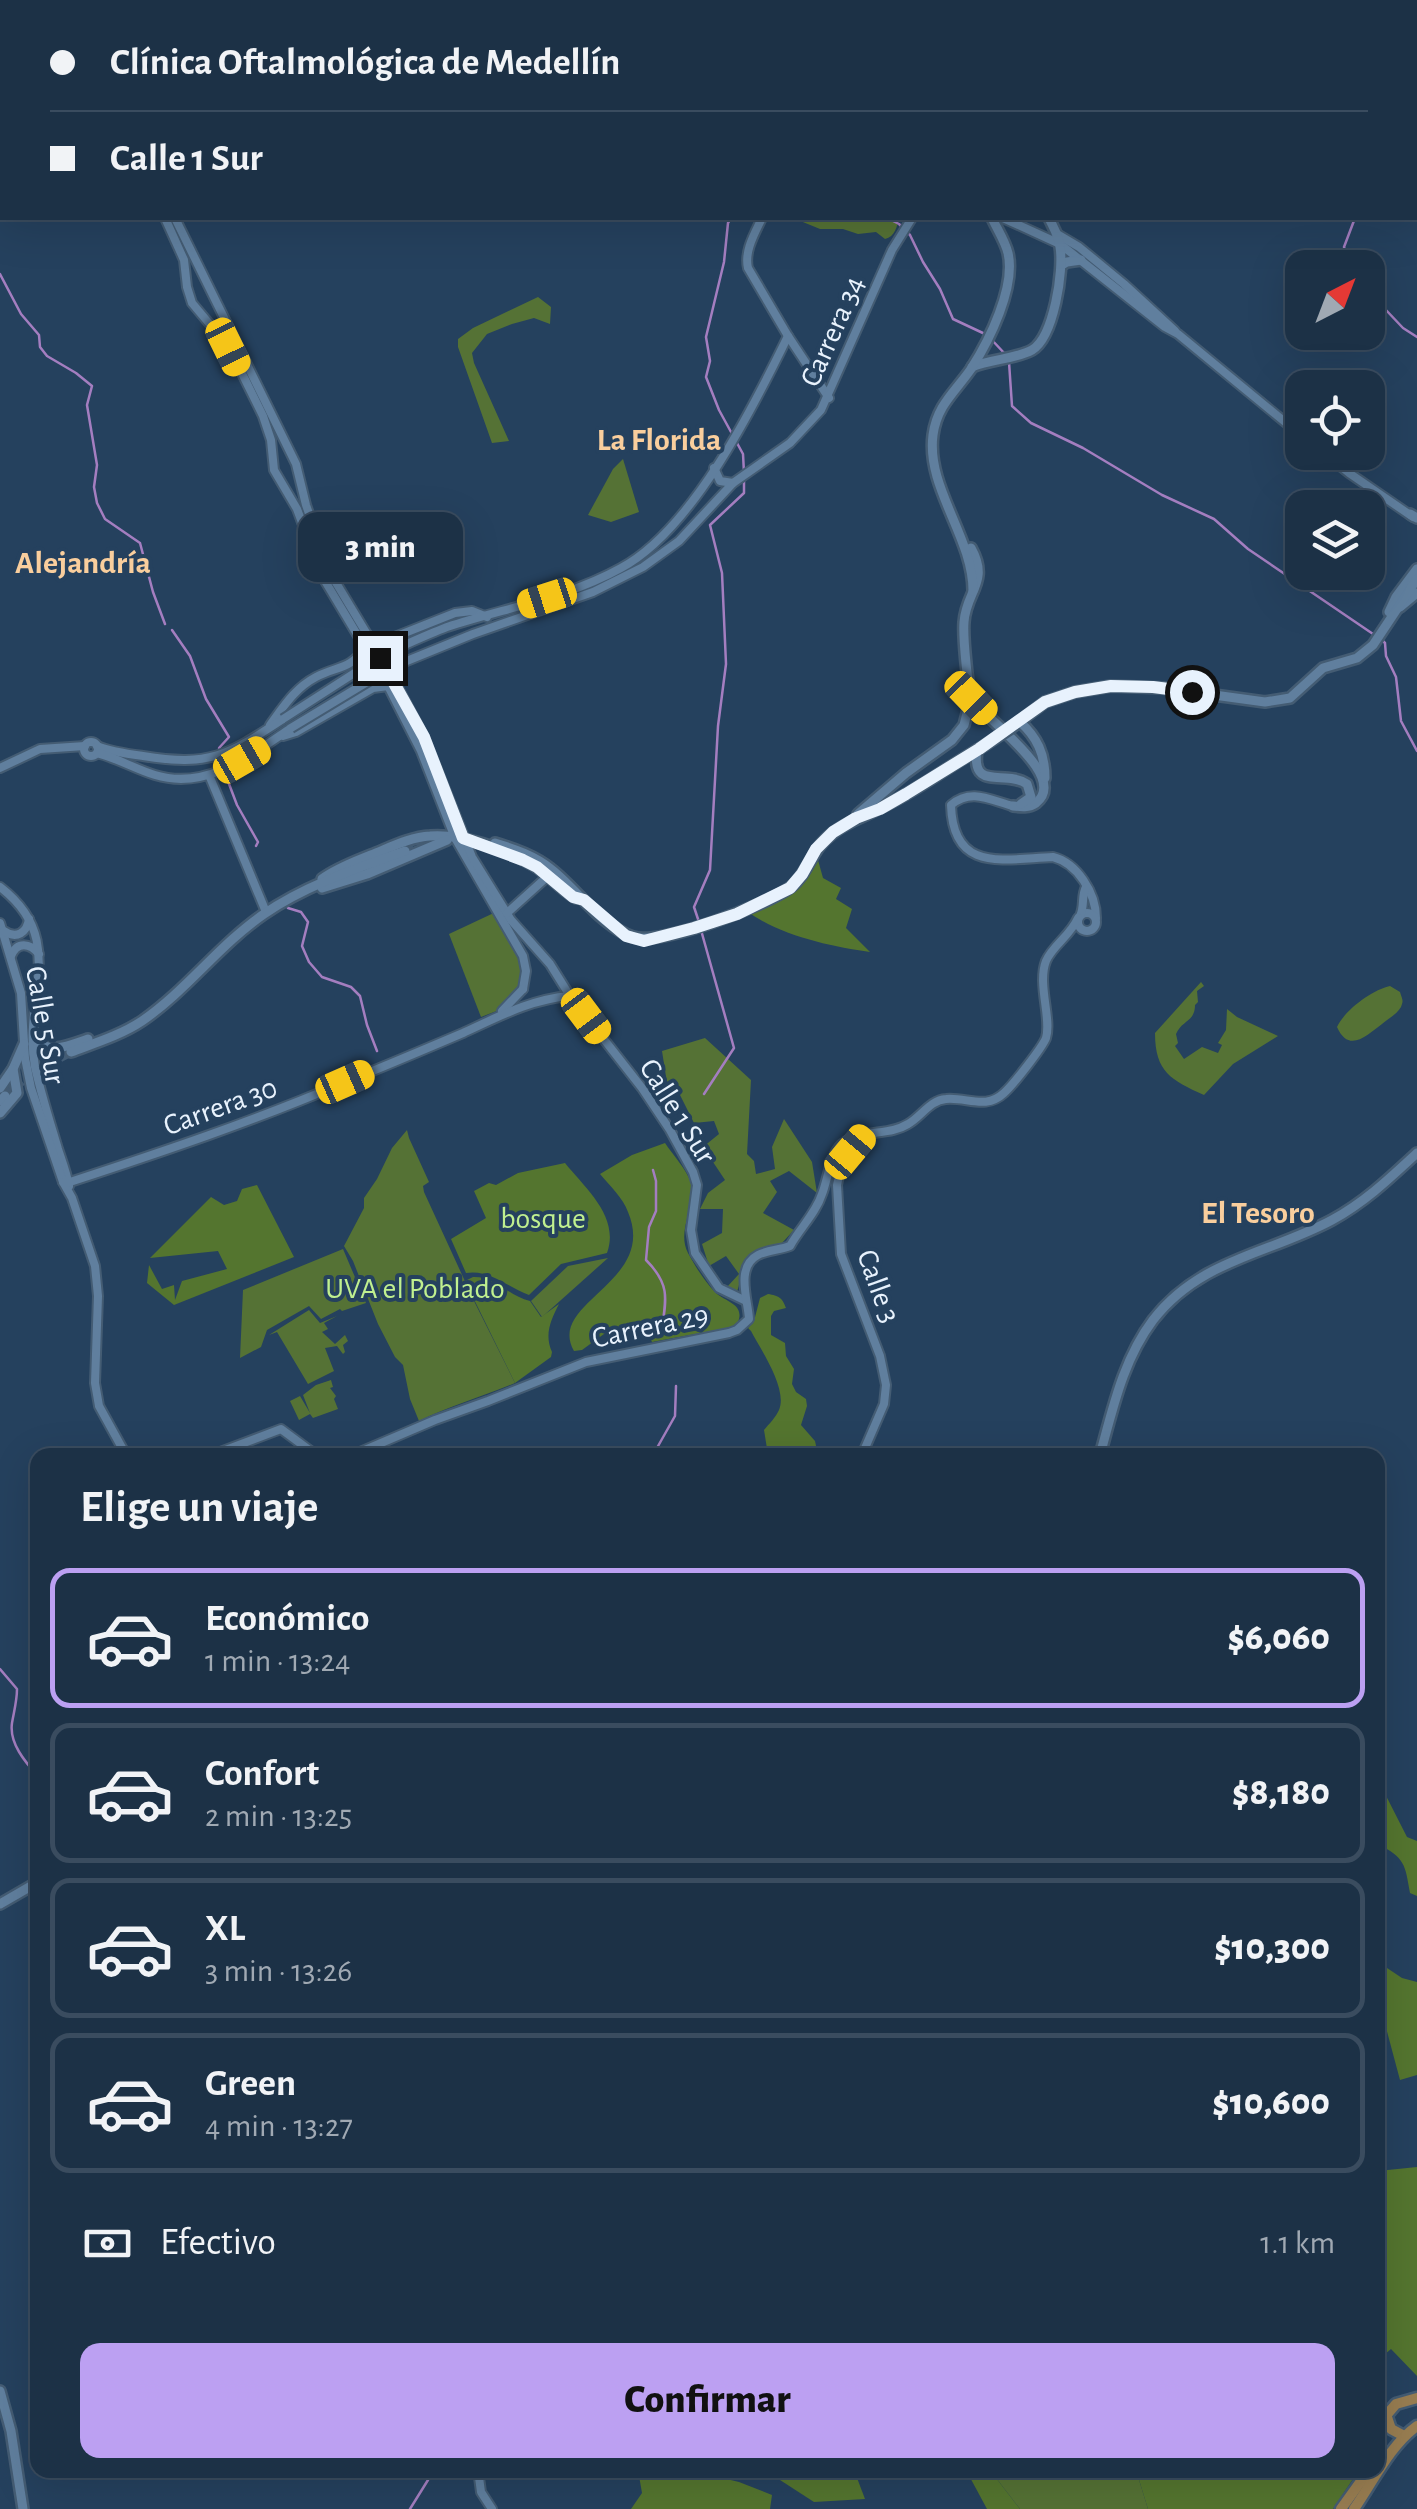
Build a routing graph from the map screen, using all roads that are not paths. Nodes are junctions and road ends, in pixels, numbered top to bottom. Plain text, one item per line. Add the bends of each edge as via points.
1 (166, 220) edge
2 (176, 220) edge
3 (761, 220) edge
4 (993, 220) edge
5 (1008, 220) edge
6 (1050, 220) edge
7 (907, 224) edge
8 (1059, 239) junction
9 (1081, 260) junction
10 (1062, 266) junction
11 (1104, 278) junction
12 (1124, 284) junction
13 (214, 300) junction
14 (196, 308) junction
15 (1178, 334) junction
16 (788, 336) junction
17 (972, 367) junction
18 (836, 381) junction
19 (820, 385) junction
20 (829, 398) junction
21 (1285, 422) edge
22 (296, 464) junction
23 (714, 468) junction
24 (274, 470) junction
25 (1345, 470) edge
26 (735, 481) junction
27 (704, 482) junction
28 (724, 492) junction
29 (1415, 519) edge
30 (963, 538) junction
31 (976, 558) junction
32 (984, 568) dead end
33 (1417, 569) edge
34 (1417, 579) edge
35 (973, 592) junction
36 (1417, 593) edge
37 (1399, 605) junction
38 (486, 616) junction
39 (366, 633) junction
40 (1380, 633) junction
41 (365, 648) junction
42 (351, 664) junction
43 (388, 686) junction
44 (373, 688) junction
45 (971, 698) junction
46 (1015, 725) junction
47 (268, 729) junction
48 (274, 740) junction
49 (978, 749) junction
50 (97, 750) junction
51 (0, 768) edge
52 (209, 775) junction
53 (1038, 792) junction
54 (1014, 806) joint
55 (856, 818) junction
56 (459, 838) junction
57 (496, 843) dead end
58 (406, 850) tunnel mouth
59 (548, 876) junction
60 (0, 887) edge
61 (1086, 887) junction
62 (312, 889) junction
63 (584, 900) junction
64 (266, 912) junction
65 (507, 913) junction
66 (1079, 917) junction
67 (30, 918) junction
68 (1096, 918) junction
69 (1, 925) edge
70 (1084, 931) junction
71 (1070, 934) junction
72 (540, 952) junction
73 (40, 954) junction
74 (11, 956) junction
75 (525, 962) junction
76 (560, 978) junction
77 (523, 989) junction
78 (570, 996) junction
79 (551, 998) junction
80 (533, 1003) junction
81 (154, 1011) junction
82 (499, 1014) junction
83 (29, 1042) junction
84 (71, 1052) tunnel mouth
85 (14, 1069) junction
86 (2, 1095) edge
87 (0, 1114) edge
88 (864, 1135) junction
89 (843, 1144) junction
90 (850, 1152) junction
91 (1417, 1153) edge
92 (67, 1185) junction
93 (746, 1301) junction
94 (122, 1448) edge
95 (230, 1448) edge
96 (307, 1448) edge
97 (370, 1448) edge
98 (865, 1448) edge
99 (1102, 1448) edge
100 (30, 1887) edge
101 (0, 1904) edge
102 (0, 2391) edge
103 (1417, 2398) edge
104 (1386, 2414) joint
105 (1417, 2426) edge
106 (1404, 2436) junction
107 (1385, 2461) edge
108 (479, 2478) edge
109 (1363, 2478) edge
110 (1374, 2478) edge
111 (22, 2509) edge
112 (492, 2509) edge
113 (1341, 2509) edge
114 (1354, 2509) edge

1 - 14 street, Calle 1 Sur
2 - 13 street, Calle 1 Sur
3 - 16 street via 746,261
4 - 17 main road via 1008,254 1008,278
5 - 8 street
6 - 8 main road
7 - 18 street, Carrera 34
8 - 9 street
8 - 10 main road
8 - 12 street
9 - 10 main road
9 - 11 street
10 - 17 main road via 1042,339 1031,351
11 - 12 street
11 - 15 street
12 - 15 street
13 - 14 street via 202,296
13 - 22 street, Calle 1 Sur
14 - 24 street, Calle 1 Sur via 228,347 263,416
15 - 21 street
16 - 19 street
16 - 23 street
17 - 30 main road via 937,416 933,445 940,485
18 - 19 street
18 - 20 street, Carrera 34
19 - 20 street
20 - 26 street, Carrera 34 via 799,436
22 - 24 street via 288,476
22 - 39 street, Calle 1 Sur via 328,571
23 - 26 street via 720,481
23 - 27 street
24 - 41 street, Calle 1 Sur via 329,590
25 - 29 street
26 - 28 street, Carrera 34
27 - 28 street
27 - 38 street via 671,529 619,569
28 - 48 street, Carrera 34, bridge via 679,541 624,578 378,674
30 - 31 main road
30 - 35 main road
31 - 32 main road
31 - 35 main road
33 - 40 main road
34 - 37 main road
35 - 45 main road via 964,620
36 - 37 main road
37 - 40 main road
38 - 39 street via 455,613 381,641
38 - 47 street, bridge via 384,654
39 - 56 street, Calle 1 Sur via 424,737
40 - 46 main road via 1357,658 1324,668 1284,700 1111,686 1045,702
41 - 42 street
41 - 43 street, Calle 1 Sur
42 - 44 street via 371,674
42 - 47 street via 297,690
43 - 44 street
43 - 56 street, Calle 1 Sur
44 - 48 street
45 - 53 main road via 1040,770
45 - 55 main road via 952,740
46 - 49 main road, bridge
46 - 53 main road via 1031,732 1042,752
47 - 50 street via 204,760
48 - 52 street, Carrera 34
49 - 53 main road via 982,774 1020,779
49 - 55 main road
50 - 51 street via 88,756 85,748 40,750
50 - 52 street, Carrera 34 via 165,778
52 - 64 street
53 - 54 main road via 1028,807
54 - 61 street via 959,798 951,806 951,822 972,854 1061,859
55 - 63 main road via 823,841 790,888 694,928 644,941 626,936
56 - 59 main road
56 - 62 main road
56 - 62 main road via 424,836 335,870
56 - 65 street, Calle 1 Sur
56 - 75 street, Calle 1 Sur
57 - 63 main road via 542,863
58 - 62 main road
59 - 63 main road
59 - 65 street
60 - 67 street, Calle 5 Sur
61 - 66 street
61 - 68 street
62 - 64 main road
64 - 81 main road
65 - 72 street, Calle 1 Sur
66 - 68 street via 1088,912
66 - 70 street
66 - 71 street
67 - 69 street via 17,935
67 - 73 street, Calle 5 Sur
68 - 70 street via 1094,928
69 - 74 street, Calle 5 Sur
70 - 71 street
71 - 88 street via 1046,963 1046,1036 1008,1089 990,1100 940,1100 902,1128
72 - 75 street
72 - 76 street, Calle 1 Sur
73 - 74 street via 24,944
73 - 83 street, Calle 5 Sur
74 - 83 street, Calle 5 Sur
75 - 77 street
76 - 78 street, Calle 1 Sur
76 - 79 street
77 - 80 street
77 - 82 street, Carrera 30
78 - 79 street
78 - 93 street, Calle 1 Sur via 655,1106 693,1172 698,1185 691,1239 701,1264 719,1288
79 - 80 street
80 - 82 street, Carrera 30
81 - 83 main road via 60,1049
81 - 84 main road
82 - 92 street, Carrera 30 via 279,1109
83 - 85 main road
83 - 92 street, Calle 5 Sur via 32,1088
85 - 86 main road
85 - 87 main road via 17,1093
88 - 89 street
88 - 90 street, Calle 3
89 - 90 street
89 - 93 street, Carrera 29 via 817,1206 790,1246 751,1260
90 - 98 street, Calle 3 via 838,1178 839,1241 886,1385
91 - 99 main road via 1332,1220 1213,1268 1173,1298 1143,1335 1120,1381
92 - 94 street, Calle 5 Sur via 95,1266 96,1395
93 - 97 street, Carrera 29 via 749,1318 737,1330 586,1362
95 - 96 street via 281,1428
100 - 101 main road
102 - 111 main road
103 - 104 main road
104 - 106 main road via 1391,2429
105 - 106 main road
106 - 107 main road
108 - 112 street
109 - 113 main road
110 - 114 main road

